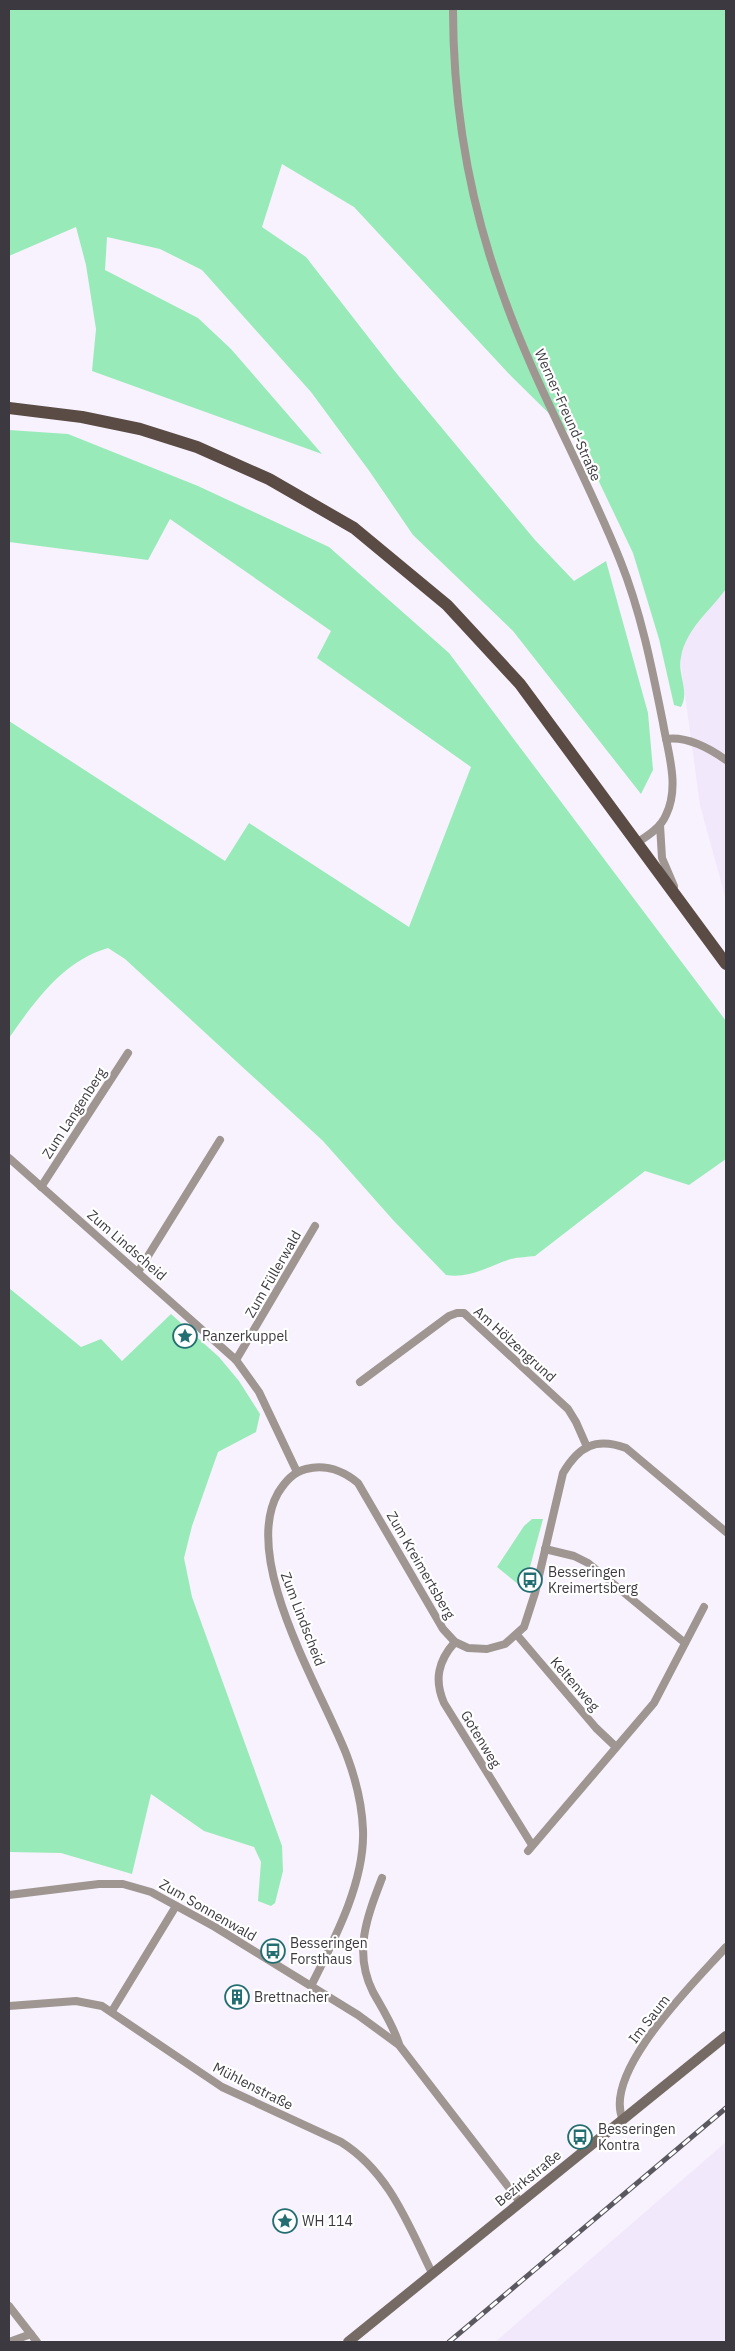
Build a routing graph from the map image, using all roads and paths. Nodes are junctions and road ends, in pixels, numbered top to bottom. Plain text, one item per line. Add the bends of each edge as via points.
1 (453, 9) edge
2 (9, 408) edge
3 (666, 739) junction
4 (726, 760) edge
5 (660, 825) junction
6 (638, 842) junction
7 (684, 906) junction
8 (726, 964) edge
9 (128, 1054) dead end
10 (220, 1140) dead end
11 (9, 1158) edge
12 (41, 1187) junction
13 (315, 1226) dead end
14 (138, 1272) junction
15 (236, 1360) junction
16 (360, 1382) dead end
17 (586, 1447) junction
18 (297, 1472) junction
19 (726, 1532) edge
20 (545, 1549) junction
21 (704, 1607) dead end
22 (517, 1636) junction
23 (455, 1642) junction
24 (684, 1643) junction
25 (616, 1747) junction
26 (382, 1878) dead end
27 (9, 1895) edge
28 (176, 1906) junction
29 (726, 1947) edge
30 (311, 1986) junction
31 (9, 2006) edge
32 (112, 2011) junction
33 (726, 2036) edge
34 (399, 2044) junction
35 (623, 2120) junction
36 (520, 2202) junction
37 (432, 2273) junction
38 (9, 2306) edge
39 (31, 2334) junction
40 (9, 2342) edge
41 (38, 2342) edge
42 (348, 2342) edge

1 - 3 street, Werner-Freund-Straße via 458,105 476,208 486,244 524,347 621,562 643,632
2 - 6 main road via 82,417 140,429 198,447 269,479 354,528 447,605 520,684
3 - 4 street via 678,738 699,745
3 - 5 street, Werner-Freund-Straße via 672,791 666,816
5 - 6 street
5 - 7 street, Werner-Freund-Straße via 662,858
6 - 7 main road
7 - 8 main road
9 - 12 street, Zum Langenberg
10 - 14 street
11 - 12 street, Zum Lindscheid
12 - 14 street, Zum Lindscheid
13 - 15 street, Zum Füllerwald
14 - 15 street, Zum Lindscheid
15 - 18 street, Zum Lindscheid via 259,1392
16 - 17 street, Am Hölzengrund via 449,1316 457,1312 464,1314 568,1409
17 - 19 street via 606,1443 626,1448
17 - 20 street via 572,1459 563,1473
18 - 23 street, Zum Kreimertsberg via 335,1468 358,1483 431,1610
18 - 30 street, Zum Lindscheid via 281,1487 274,1500 269,1526 270,1564 289,1624 347,1756 359,1799 363,1830 360,1871
20 - 22 street via 529,1614
20 - 24 street via 588,1563
21 - 24 street
22 - 23 street via 505,1644 487,1648 468,1648
22 - 25 street, Keltenweg
23 - 25 street, Gotenweg via 442,1661 438,1689 530,1848
24 - 25 street via 654,1703
26 - 34 street, Zum Sonnenwald via 366,1920 362,1960 367,1979 394,2028
27 - 28 street, Zum Sonnenwald via 112,1883 142,1888
28 - 30 street, Zum Sonnenwald via 215,1926
28 - 32 street
29 - 35 street, Im Saum via 643,2043 623,2082 618,2100
30 - 34 street, Zum Sonnenwald
31 - 32 street, Mühlenstraße via 76,2001
32 - 37 street, Mühlenstraße via 222,2087 356,2151 368,2161 397,2200
33 - 35 street, Bezirkstraße
34 - 36 street, Zum Sonnenwald
35 - 36 street, Bezirkstraße
36 - 37 street, Bezirkstraße
37 - 42 street, Bezirkstraße
38 - 39 street
39 - 40 street
39 - 41 street

